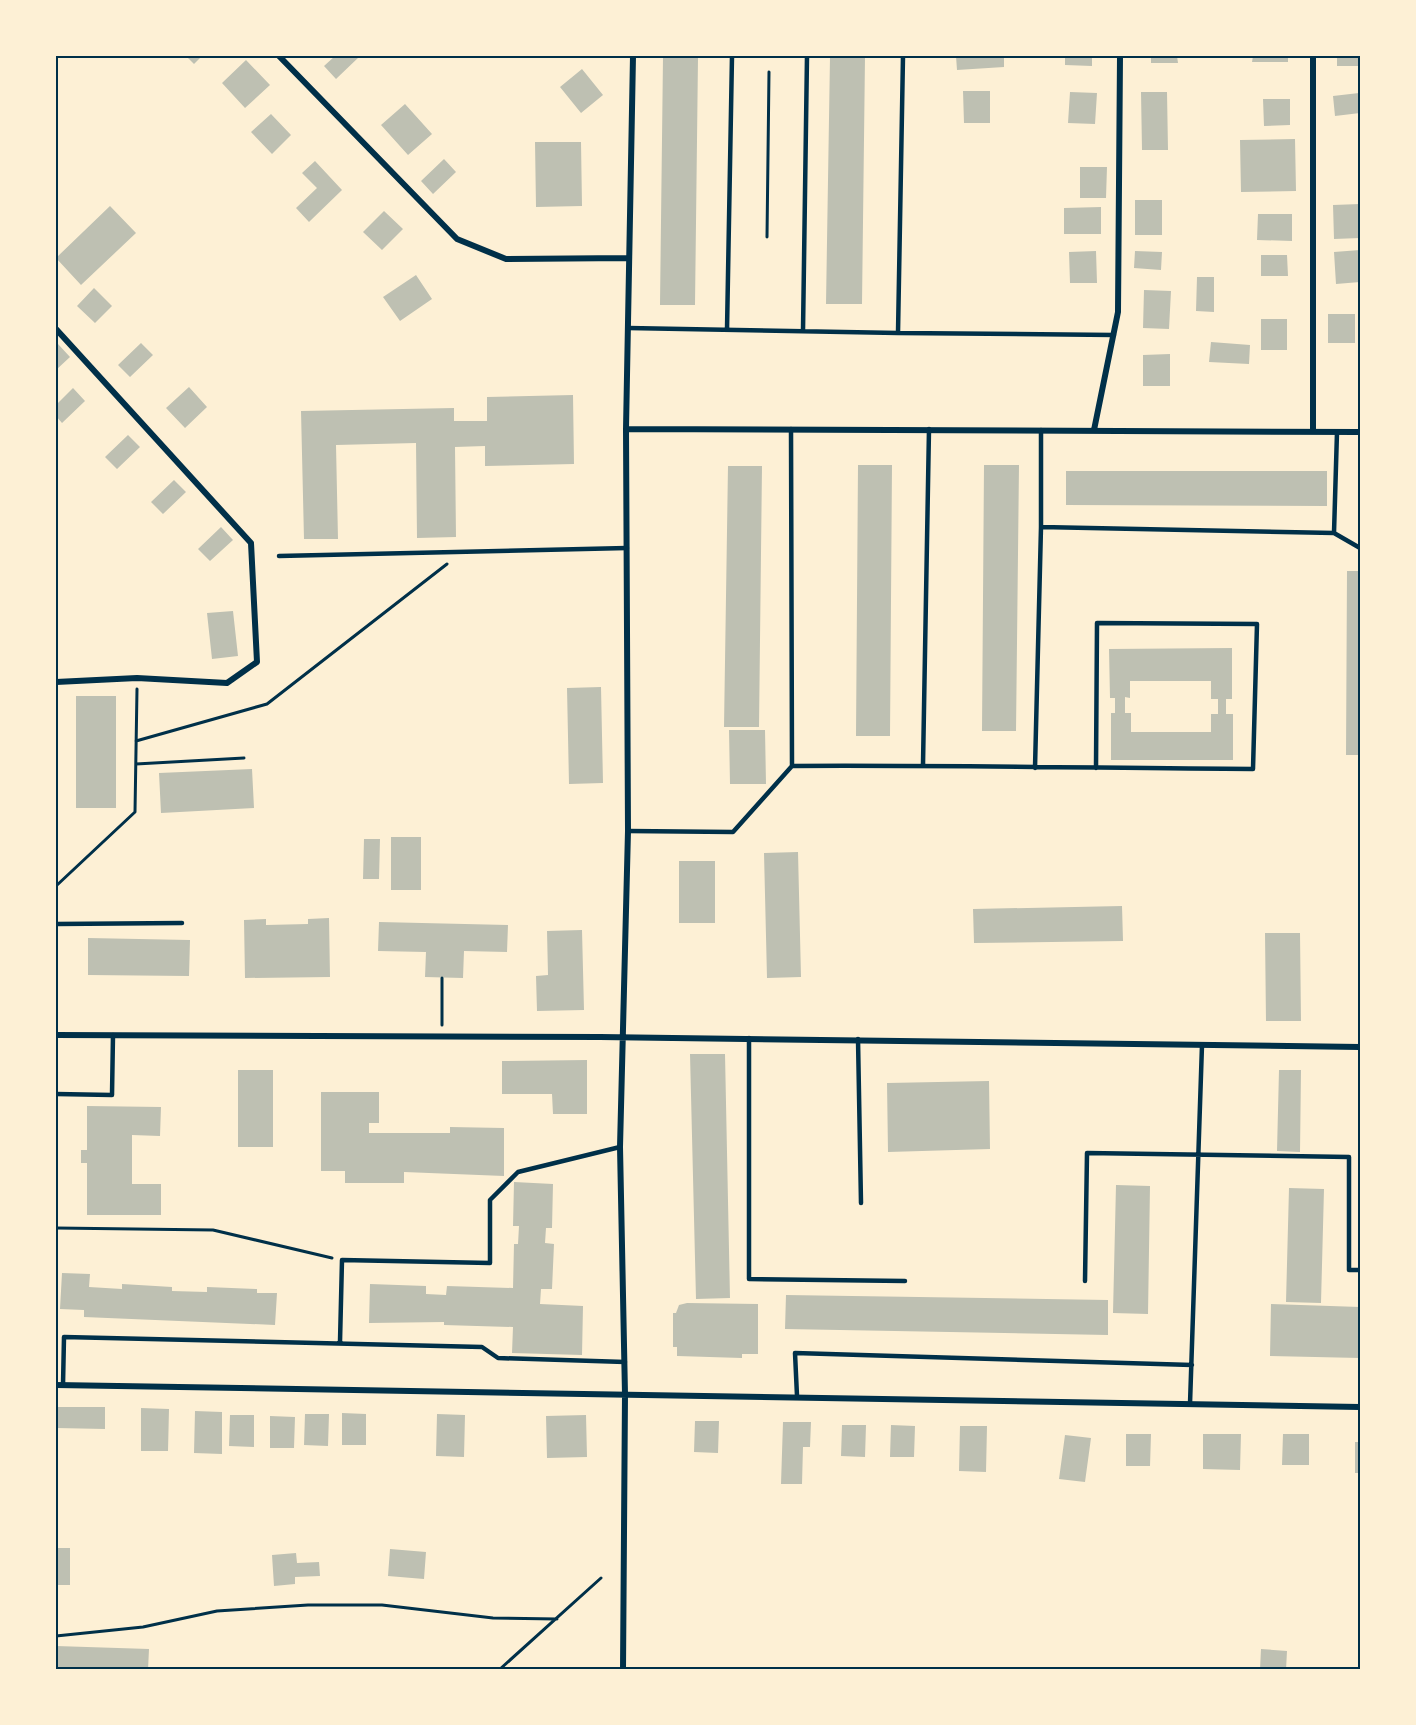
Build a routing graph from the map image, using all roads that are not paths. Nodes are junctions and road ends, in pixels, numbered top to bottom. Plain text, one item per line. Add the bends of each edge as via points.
1 (279, 56) edge
2 (633, 56) edge
3 (732, 56) edge
4 (807, 56) edge
5 (903, 56) edge
6 (1120, 56) edge
7 (1313, 56) edge
8 (629, 258) junction
9 (628, 328) junction
10 (56, 329) edge
11 (727, 330) junction
12 (802, 331) junction
13 (898, 333) junction
14 (1113, 335) junction
15 (929, 428) junction
16 (627, 429) junction
17 (791, 429) junction
18 (1041, 430) junction
19 (1094, 430) junction
20 (1313, 431) junction
21 (1336, 432) junction
22 (1360, 432) edge
23 (1041, 527) junction
24 (1334, 533) junction
25 (627, 548) junction
26 (1360, 548) edge
27 (279, 556) dead end
28 (56, 682) edge
29 (923, 765) junction
30 (792, 766) junction
31 (1035, 768) junction
32 (1096, 768) junction
33 (628, 831) junction
34 (182, 923) dead end
35 (56, 924) edge
36 (56, 1035) edge
37 (113, 1035) junction
38 (623, 1037) junction
39 (749, 1038) junction
40 (858, 1039) junction
41 (1202, 1045) junction
42 (1360, 1047) edge
43 (56, 1094) edge
44 (620, 1147) junction
45 (1197, 1155) junction
46 (861, 1203) dead end
47 (1360, 1270) edge
48 (905, 1281) dead end
49 (1085, 1281) dead end
50 (340, 1342) junction
51 (625, 1362) junction
52 (1192, 1365) junction
53 (59, 1385) edge
54 (625, 1394) junction
55 (797, 1396) junction
56 (1190, 1404) junction
57 (1360, 1407) edge
58 (622, 1670) edge

1 - 8 street via 457,239 506,259
2 - 8 street
3 - 11 lane
4 - 12 lane
5 - 13 lane
6 - 14 street via 1118,312
7 - 20 street
8 - 9 street
9 - 11 lane
9 - 16 street
10 - 28 street via 251,543 257,662 227,683 137,678
11 - 12 lane
12 - 13 lane
13 - 14 lane
14 - 19 street
15 - 17 street
15 - 18 street
15 - 29 lane
16 - 17 street
16 - 25 street
17 - 30 lane
18 - 19 street
18 - 23 lane
19 - 20 street
20 - 21 street
21 - 22 street
21 - 24 lane
23 - 24 lane
23 - 31 lane
24 - 26 lane
25 - 27 lane
25 - 33 street
29 - 30 lane
29 - 31 lane
30 - 33 lane via 733,832
31 - 32 lane
32 - 32 lane via 1253,769 1257,624 1097,623
33 - 38 street
34 - 35 lane
36 - 37 street
37 - 38 street
37 - 43 lane via 112,1095
38 - 39 street
38 - 44 street
39 - 40 street
39 - 48 lane via 749,1279
40 - 41 street
40 - 46 lane
41 - 42 street
41 - 45 lane
44 - 50 lane via 518,1172 490,1200 490,1263 342,1260
44 - 51 street
45 - 47 lane via 1348,1157 1349,1270
45 - 49 lane via 1087,1153
45 - 52 lane
50 - 51 lane via 482,1347 498,1358
50 - 53 lane via 64,1337
51 - 54 street
52 - 55 lane via 795,1353
52 - 56 lane
53 - 54 street
54 - 55 street
54 - 58 street
55 - 56 street
56 - 57 street

